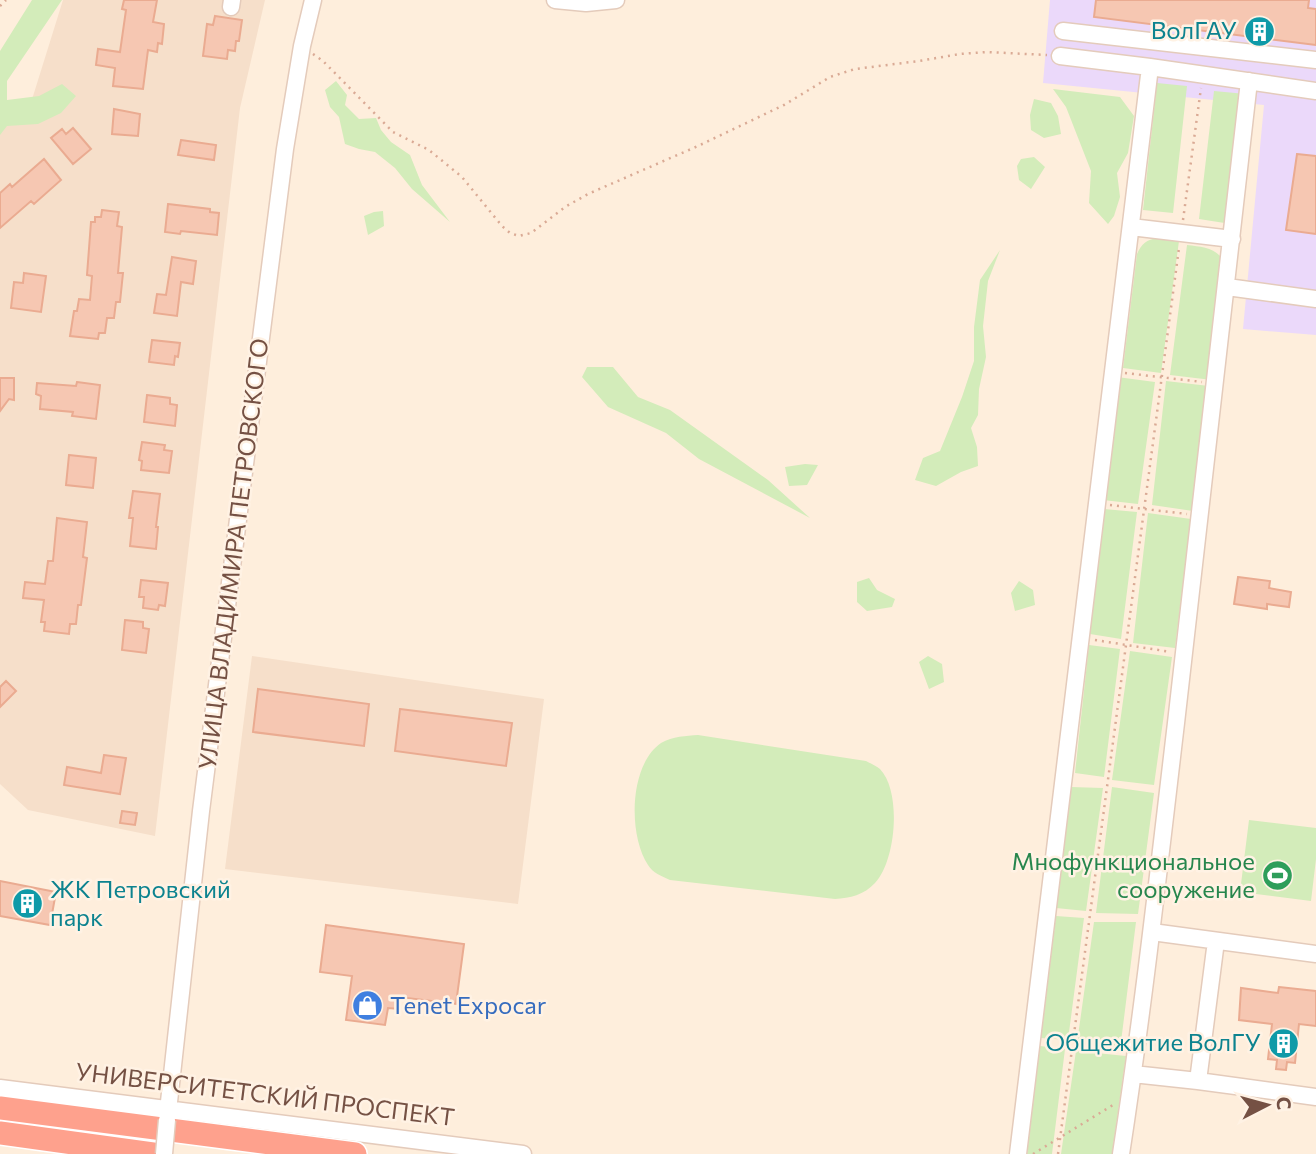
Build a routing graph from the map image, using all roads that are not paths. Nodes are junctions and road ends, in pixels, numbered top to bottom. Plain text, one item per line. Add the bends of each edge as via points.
1 (313, 0) edge
2 (555, 0) edge
3 (616, 0) edge
4 (1063, 31) dead end
5 (1059, 56) road end
6 (1316, 60) edge
7 (1150, 67) junction
8 (1249, 81) junction
9 (1316, 90) edge
10 (1130, 226) junction
11 (1232, 239) junction
12 (1227, 287) junction
13 (1316, 299) edge
14 (1152, 932) junction
15 (1216, 941) junction
16 (1316, 954) edge
17 (1133, 1074) junction
18 (1198, 1080) junction
19 (0, 1088) edge
20 (1316, 1097) edge
21 (0, 1108) edge
22 (168, 1115) junction
23 (0, 1133) edge
24 (153, 1154) edge
25 (164, 1154) edge
26 (355, 1154) edge
27 (523, 1154) edge
28 (1018, 1154) edge
29 (1121, 1154) edge

1 - 22 street, УЛИЦА ВЛАДИМИРА ПЕТРОВСКОГО via 285,149
2 - 3 street
4 - 6 street
5 - 7 street
7 - 8 street
7 - 10 street
8 - 9 street
8 - 11 street
10 - 11 street
10 - 28 street
11 - 12 street
12 - 13 street
12 - 14 street
14 - 15 street
14 - 17 street
15 - 16 street
15 - 18 street
17 - 18 street
17 - 29 street
18 - 20 street
19 - 22 street, УНИВЕРСИТЕТСКИЙ ПРОСПЕКТ
21 - 26 highway, УНИВЕРСИТЕТСКИЙ ПРОСПЕКТ
22 - 25 street, УЛИЦА ВЛАДИМИРА ПЕТРОВСКОГО, bridge
22 - 27 street, УНИВЕРСИТЕТСКИЙ ПРОСПЕКТ
23 - 24 highway

